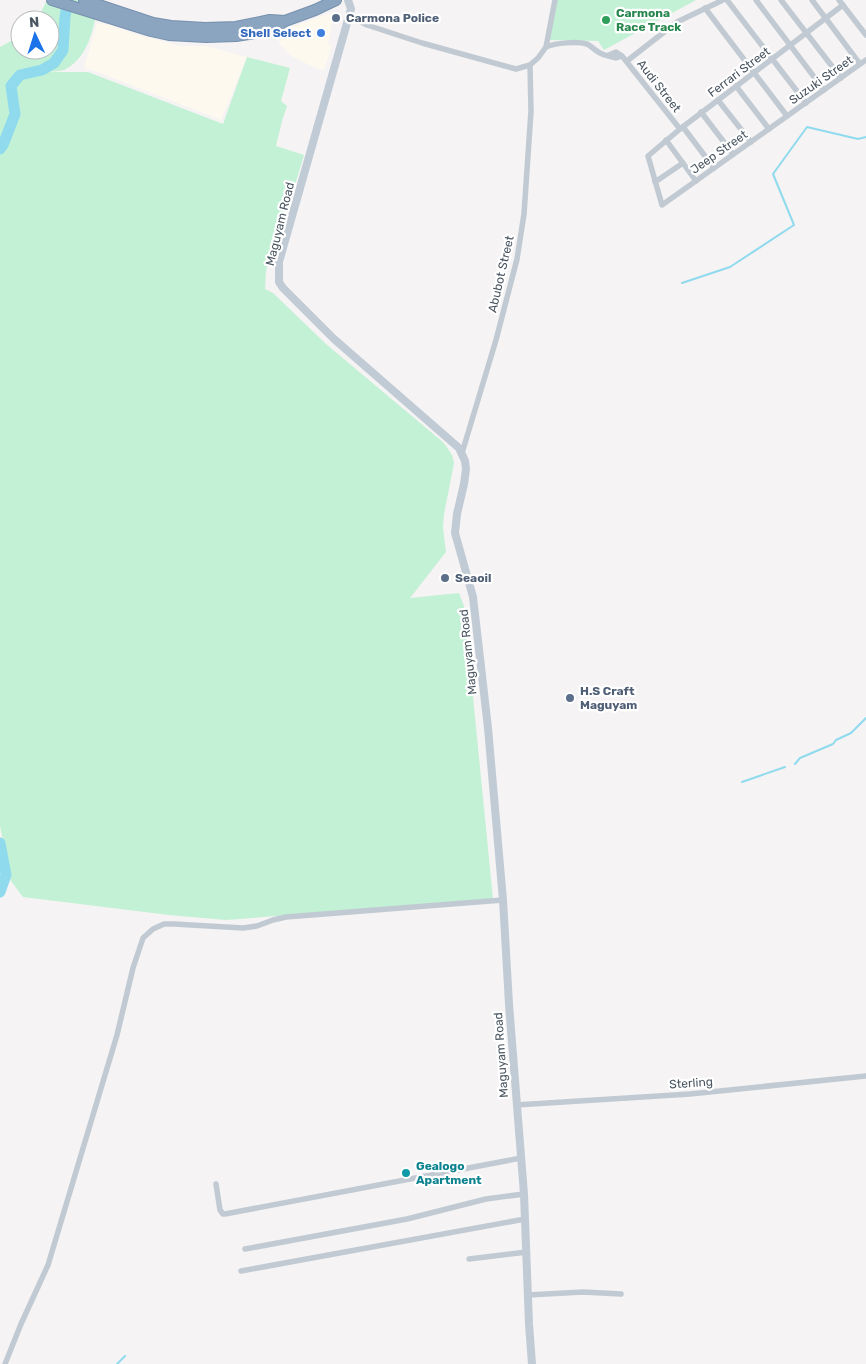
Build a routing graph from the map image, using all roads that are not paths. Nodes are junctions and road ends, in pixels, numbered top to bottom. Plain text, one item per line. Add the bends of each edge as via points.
1 (52, 0) edge
2 (84, 0) edge
3 (336, 0) edge
4 (348, 0) edge
5 (555, 0) edge
6 (723, 0) edge
7 (727, 0) edge
8 (756, 0) edge
9 (781, 0) edge
10 (812, 0) edge
11 (841, 3) edge
12 (705, 8) junction
13 (96, 9) junction
14 (349, 16) junction
15 (825, 19) junction
16 (806, 33) junction
17 (866, 35) edge
18 (790, 46) junction
19 (546, 47) junction
20 (624, 59) junction
21 (772, 59) junction
22 (866, 60) edge
23 (860, 64) junction
24 (530, 65) junction
25 (754, 72) junction
26 (841, 78) junction
27 (736, 86) junction
28 (824, 90) junction
29 (718, 100) junction
30 (806, 103) junction
31 (701, 112) junction
32 (787, 116) junction
33 (681, 128) junction
34 (769, 129) junction
35 (666, 140) junction
36 (751, 142) junction
37 (733, 154) junction
38 (683, 163) junction
39 (714, 168) junction
40 (696, 181) junction
41 (656, 182) junction
42 (462, 453) junction
43 (503, 900) junction
44 (866, 1076) edge
45 (516, 1105) junction
46 (521, 1158) junction
47 (216, 1184) dead end
48 (524, 1194) junction
49 (525, 1218) junction
50 (246, 1249) dead end
51 (527, 1252) junction
52 (469, 1259) dead end
53 (241, 1271) dead end
54 (621, 1294) dead end
55 (528, 1295) junction
56 (5, 1364) edge
57 (532, 1364) edge

1 - 13 highway
2 - 13 highway
3 - 13 highway via 285,21 270,20 236,27 170,26
4 - 14 main road, Maguyam Road
5 - 19 street
6 - 12 street
7 - 21 street
8 - 18 street
9 - 16 street
10 - 15 street
11 - 15 street, Ferrari Street
11 - 17 street
12 - 20 street via 670,27
12 - 25 street
14 - 24 street via 367,26 516,69
14 - 42 main road, Maguyam Road via 279,262 279,282 330,335 454,442
15 - 16 street, Ferrari Street
15 - 23 street
16 - 18 street, Ferrari Street
16 - 26 street
18 - 21 street, Ferrari Street
18 - 28 street
19 - 20 street, Audi Street via 587,44 603,55 616,52
19 - 24 street
20 - 33 street, Audi Street
21 - 25 street, Ferrari Street
21 - 30 street
22 - 23 street, Suzuki Street
23 - 26 street, Suzuki Street
24 - 42 street, Abubot Street via 531,111 524,214 517,259
25 - 27 street, Ferrari Street
25 - 32 street
26 - 28 street, Suzuki Street
27 - 29 street, Ferrari Street
27 - 34 street
28 - 30 street, Suzuki Street
29 - 31 street, Ferrari Street
29 - 36 street
30 - 32 street, Suzuki Street
31 - 33 street, Ferrari Street
31 - 37 street
32 - 34 street, Jeep Street
33 - 35 street, Ferrari Street
33 - 39 street, Audi Street
34 - 36 street, Jeep Street
35 - 38 street
35 - 41 street, Ferrari Street via 648,156
36 - 37 street, Jeep Street
37 - 39 street, Jeep Street
38 - 40 street
38 - 41 street
39 - 40 street, Jeep Street
40 - 41 street, Jeep Street via 662,205
42 - 43 main road, Maguyam Road via 465,475 454,533 473,597
43 - 45 main road, Maguyam Road
43 - 56 street via 286,917 243,928 164,924 143,938 118,1035 48,1265
44 - 45 street, Sterling via 690,1094
45 - 46 main road, Maguyam Road
46 - 47 street via 225,1214 220,1210
46 - 48 main road, Maguyam Road
48 - 49 main road, Maguyam Road
48 - 50 street
49 - 51 main road, Maguyam Road
49 - 53 street
51 - 52 street
51 - 55 main road, Maguyam Road
54 - 55 street
55 - 57 main road, Maguyam Road

